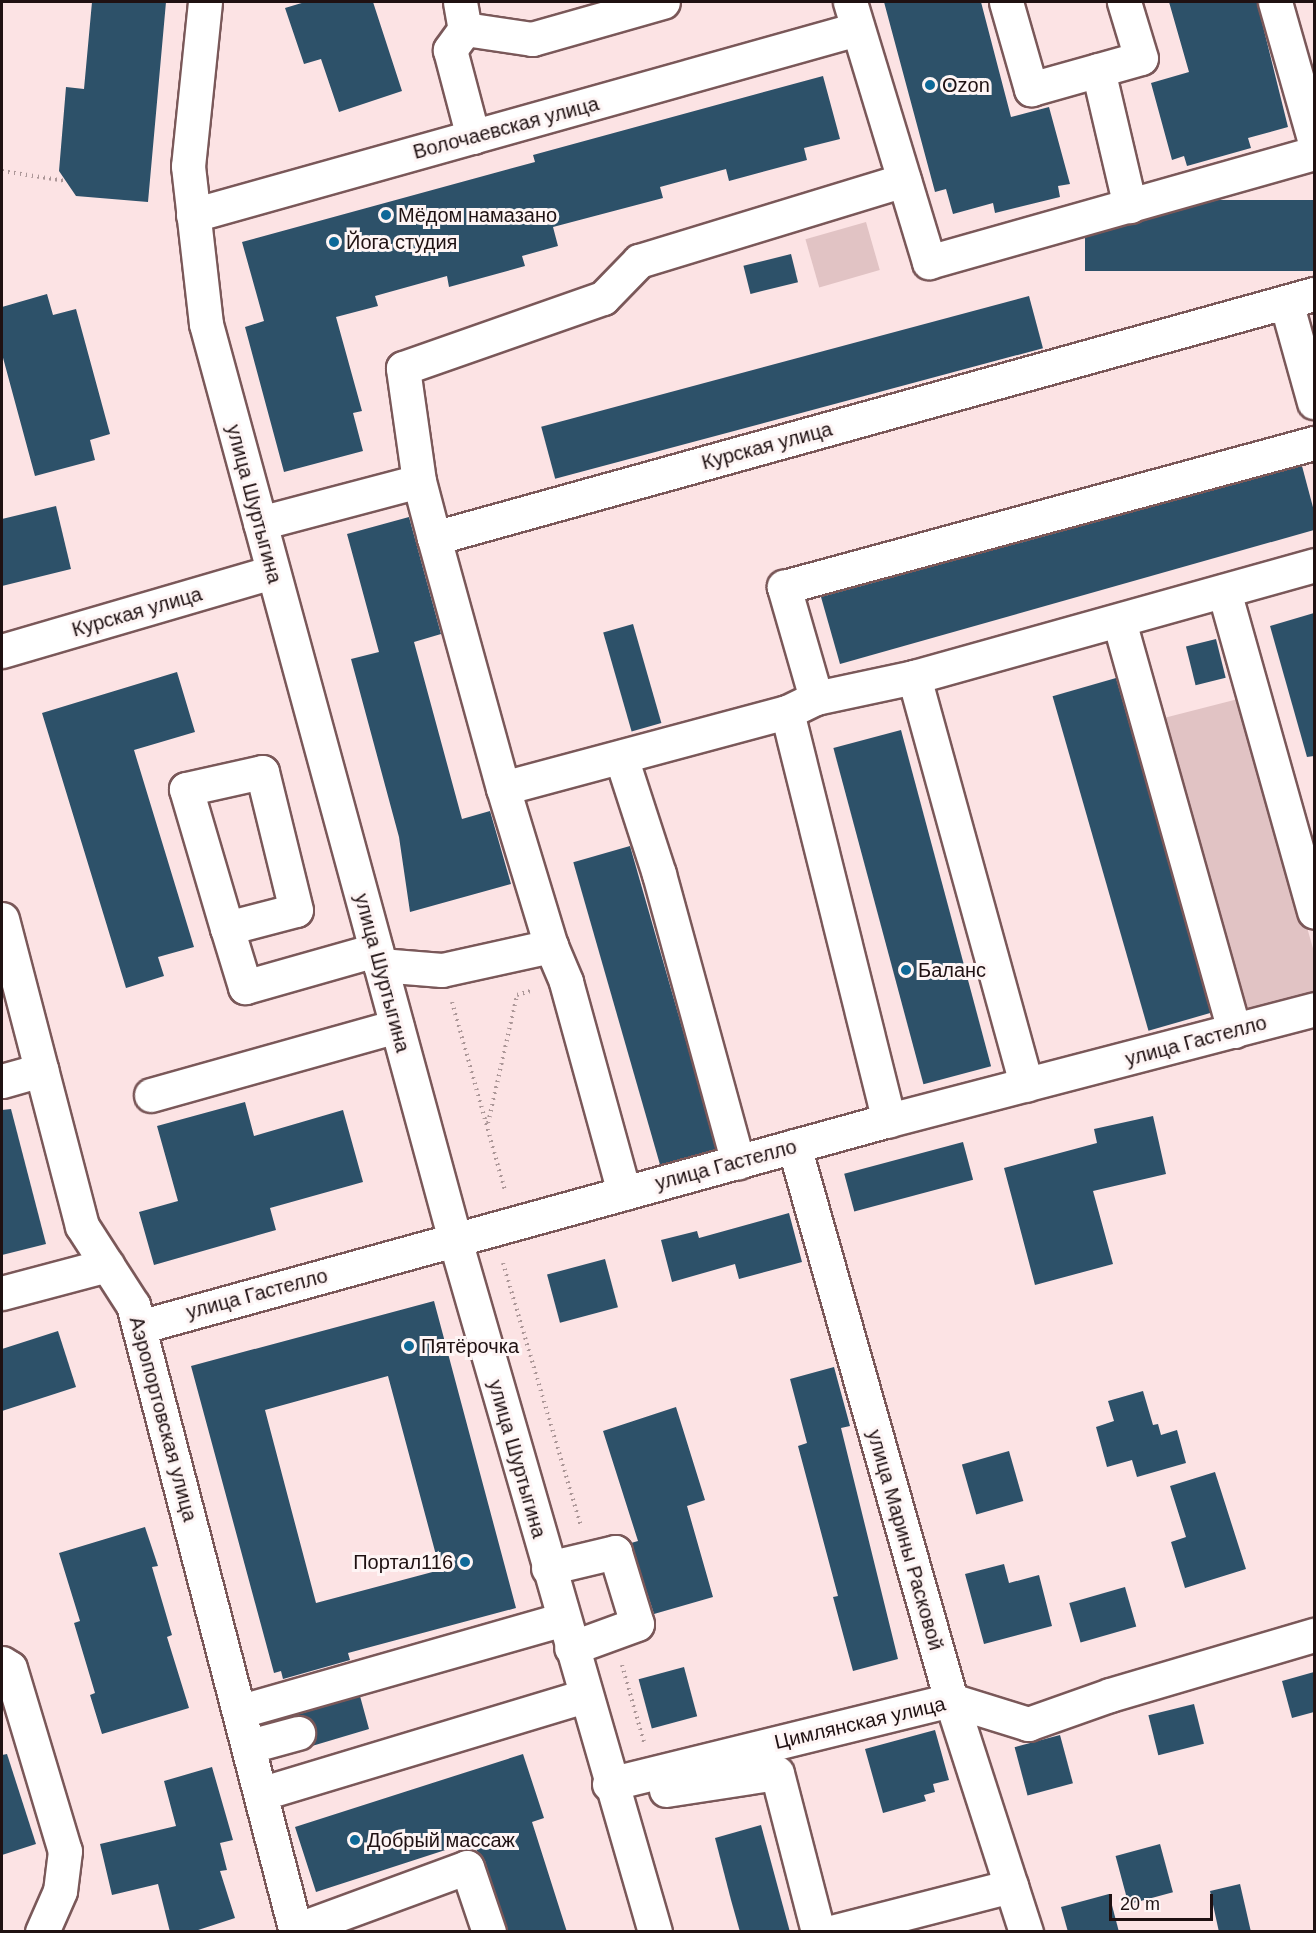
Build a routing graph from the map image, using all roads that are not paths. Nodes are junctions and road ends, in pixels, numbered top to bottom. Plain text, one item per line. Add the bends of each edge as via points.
1 (206, 2) edge
2 (663, 2) edge
3 (1006, 2) edge
4 (1124, 2) edge
5 (1275, 2) edge
6 (462, 15) edge
7 (853, 15) edge
8 (1098, 70) junction
9 (473, 137) junction
10 (1314, 139) edge
11 (1314, 153) edge
12 (904, 180) junction
13 (1130, 206) junction
14 (193, 215) junction
15 (1300, 298) edge
16 (1314, 402) edge
17 (1314, 443) edge
18 (419, 481) junction
19 (260, 523) junction
20 (435, 538) junction
21 (1314, 565) edge
22 (273, 572) junction
23 (1224, 591) junction
24 (1119, 621) junction
25 (2, 651) edge
26 (914, 677) junction
27 (802, 705) junction
28 (621, 757) junction
29 (502, 789) junction
30 (1314, 912) edge
31 (2, 919) edge
32 (228, 928) junction
33 (551, 946) junction
34 (378, 958) junction
35 (1314, 1010) edge
36 (396, 1026) junction
37 (1234, 1031) junction
38 (41, 1070) junction
39 (2, 1081) edge
40 (1026, 1085) junction
41 (151, 1095) dead end
42 (889, 1120) junction
43 (794, 1146) junction
44 (738, 1162) junction
45 (624, 1193) junction
46 (455, 1240) junction
47 (106, 1265) junction
48 (2, 1293) edge
49 (139, 1327) junction
50 (548, 1568) junction
51 (567, 1634) junction
52 (1314, 1635) edge
53 (4, 1667) edge
54 (584, 1696) junction
55 (951, 1700) junction
56 (241, 1711) junction
57 (298, 1732) dead end
58 (250, 1746) junction
59 (263, 1793) junction
60 (615, 1794) junction
61 (1011, 1886) junction
62 (296, 1931) edge
63 (42, 1932) edge
64 (489, 1932) edge
65 (655, 1932) edge
66 (818, 1932) edge
67 (832, 1932) edge
68 (1026, 1932) edge

1 - 14 street, улица Шуртыгина via 188,166
2 - 6 street via 532,39
3 - 8 street via 1031,89
4 - 8 street via 1141,58
5 - 10 street
6 - 9 street via 450,50
7 - 9 street, Волочаевская улица via 820,43
7 - 12 street
8 - 13 street
9 - 14 street, Волочаевская улица
11 - 13 street
12 - 13 street via 929,262
12 - 18 street via 639,261 603,298 403,368
14 - 19 street, улица Шуртыгина via 206,324
15 - 16 street
15 - 20 street, Курская улица
17 - 27 street via 784,587
18 - 19 street
18 - 20 street
19 - 22 street, улица Шуртыгина
20 - 29 street
21 - 23 street
22 - 25 street, Курская улица
22 - 34 street, улица Шуртыгина
23 - 24 street
23 - 30 street
24 - 26 street
24 - 37 street
26 - 27 street
26 - 40 street
27 - 28 street
27 - 42 street
28 - 29 street
28 - 44 street via 659,874
29 - 33 street
31 - 38 street, Аэропортовская улица
32 - 32 street via 186,789 262,772 296,910
32 - 34 street via 245,987
33 - 34 street via 442,970
33 - 45 street via 566,982
34 - 36 street, улица Шуртыгина
35 - 37 street, улица Гастелло
36 - 41 street
36 - 46 street, улица Шуртыгина
37 - 40 street, улица Гастелло
38 - 39 street
38 - 47 street, Аэропортовская улица via 82,1226
40 - 42 street, улица Гастелло
42 - 43 street, улица Гастелло
43 - 44 street, улица Гастелло
43 - 55 street, улица Марины Расковой
44 - 45 street, улица Гастелло
45 - 46 street, улица Гастелло
46 - 49 street, улица Гастелло
46 - 50 street, улица Шуртыгина
47 - 48 street
47 - 49 street, Аэропортовская улица via 129,1293
49 - 56 street, Аэропортовская улица
50 - 51 street, улица Шуртыгина
50 - 51 street via 615,1552 637,1624 612,1632
51 - 54 street, улица Шуртыгина
51 - 56 street
52 - 55 street, Цимлянская улица via 1110,1695 1028,1724
53 - 63 street via 65,1851 60,1891
54 - 59 street
54 - 60 street, улица Шуртыгина
55 - 60 street, Цимлянская улица via 653,1774
55 - 61 street, улица Марины Расковой
56 - 58 street, Аэропортовская улица
57 - 58 street
58 - 59 street, Аэропортовская улица
59 - 62 street, Аэропортовская улица
60 - 65 street, улица Шуртыгина
60 - 66 street via 777,1773
61 - 67 street
61 - 68 street, улица Марины Расковой
62 - 64 street via 467,1867

